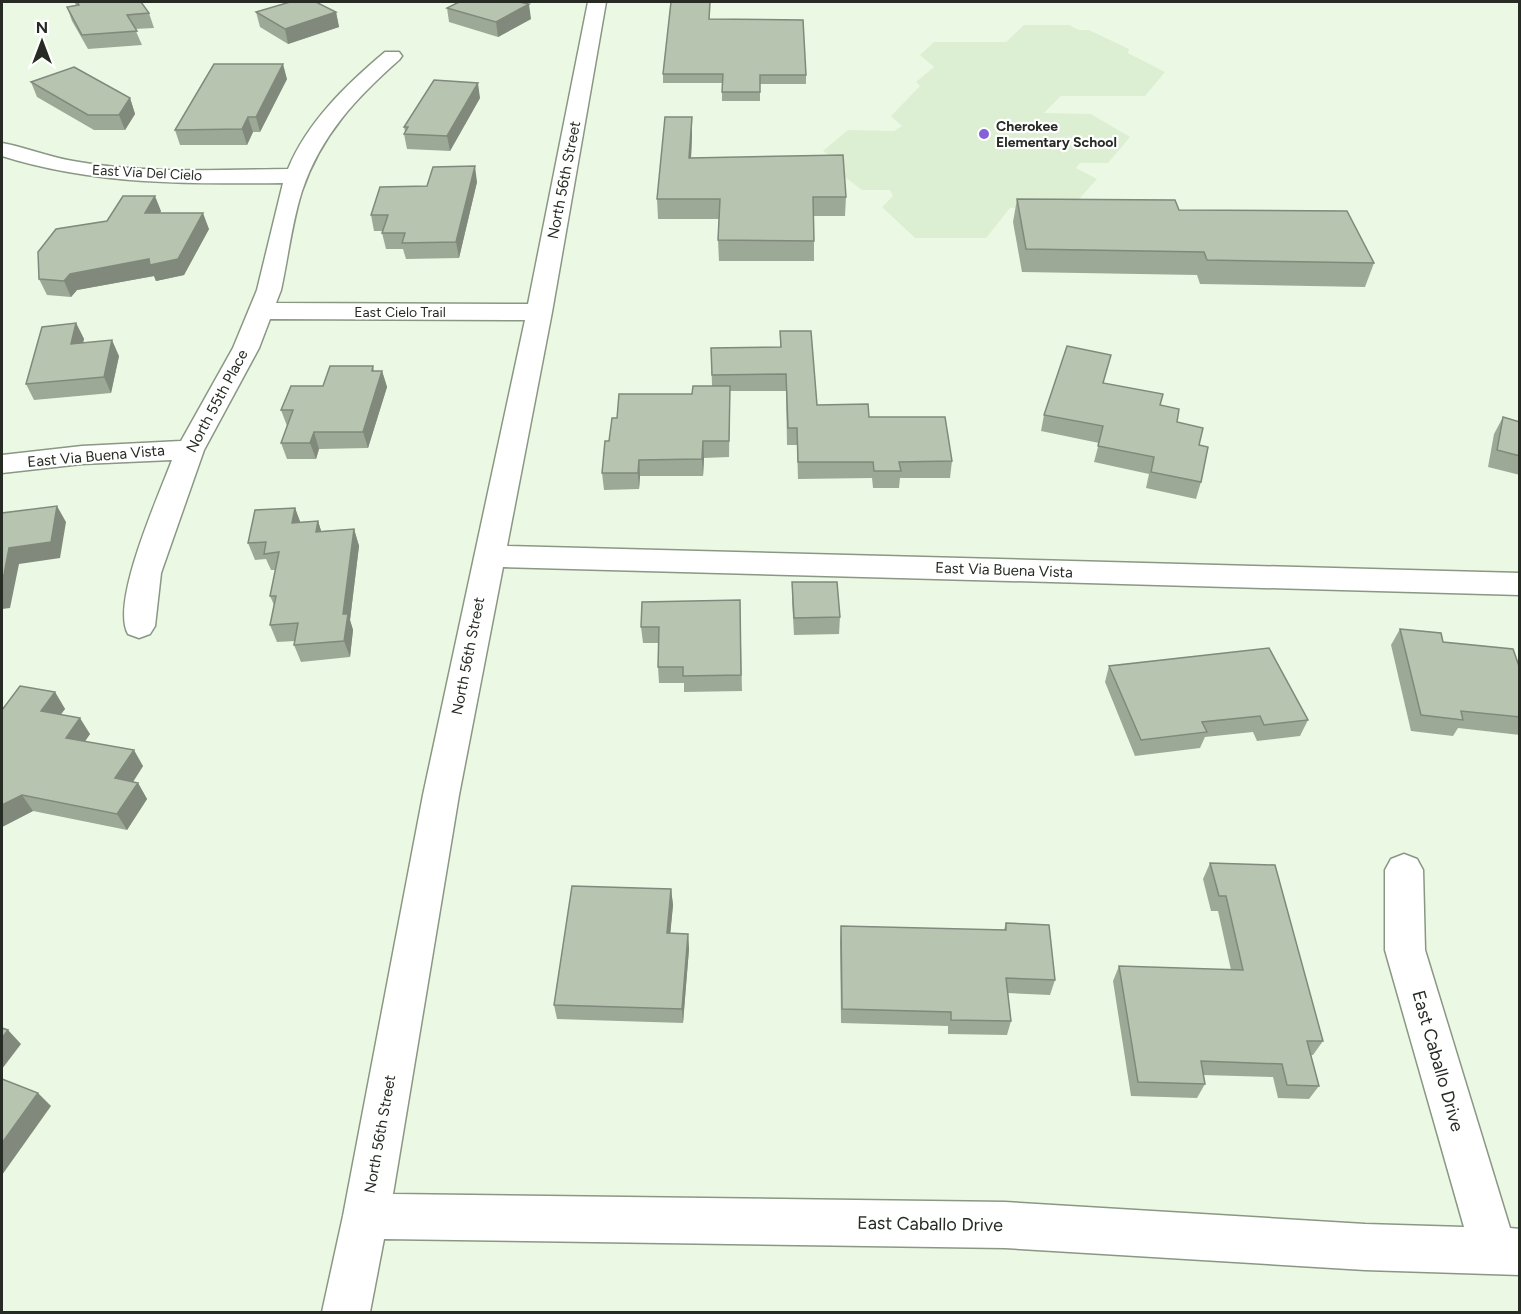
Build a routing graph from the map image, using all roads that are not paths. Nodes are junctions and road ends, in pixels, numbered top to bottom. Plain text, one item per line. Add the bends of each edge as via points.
1 (597, 2) edge
2 (392, 56) dead end
3 (2, 148) edge
4 (296, 176) junction
5 (261, 311) junction
6 (539, 312) junction
7 (190, 450) junction
8 (2, 465) edge
9 (488, 556) junction
10 (1520, 584) edge
11 (139, 626) dead end
12 (1404, 870) dead end
13 (366, 1216) junction
14 (1506, 1250) edge
15 (346, 1312) edge

1 - 6 street, North 56th Street
2 - 4 street via 354,89 316,138
3 - 4 street, East Via Del Cielo via 46,162 123,175
4 - 5 street, North 55th Place
5 - 6 street, East Cielo Trail
5 - 7 street, North 55th Place via 246,348
6 - 9 street, North 56th Street
7 - 8 street, East Via Buena Vista via 93,454
7 - 11 street, North 55th Place via 145,573
9 - 10 street, East Via Buena Vista
9 - 13 street, North 56th Street via 432,842
12 - 14 street, East Caballo Drive via 1405,950
13 - 14 street, East Caballo Drive via 1005,1225 1365,1247
13 - 15 street, North 56th Street

